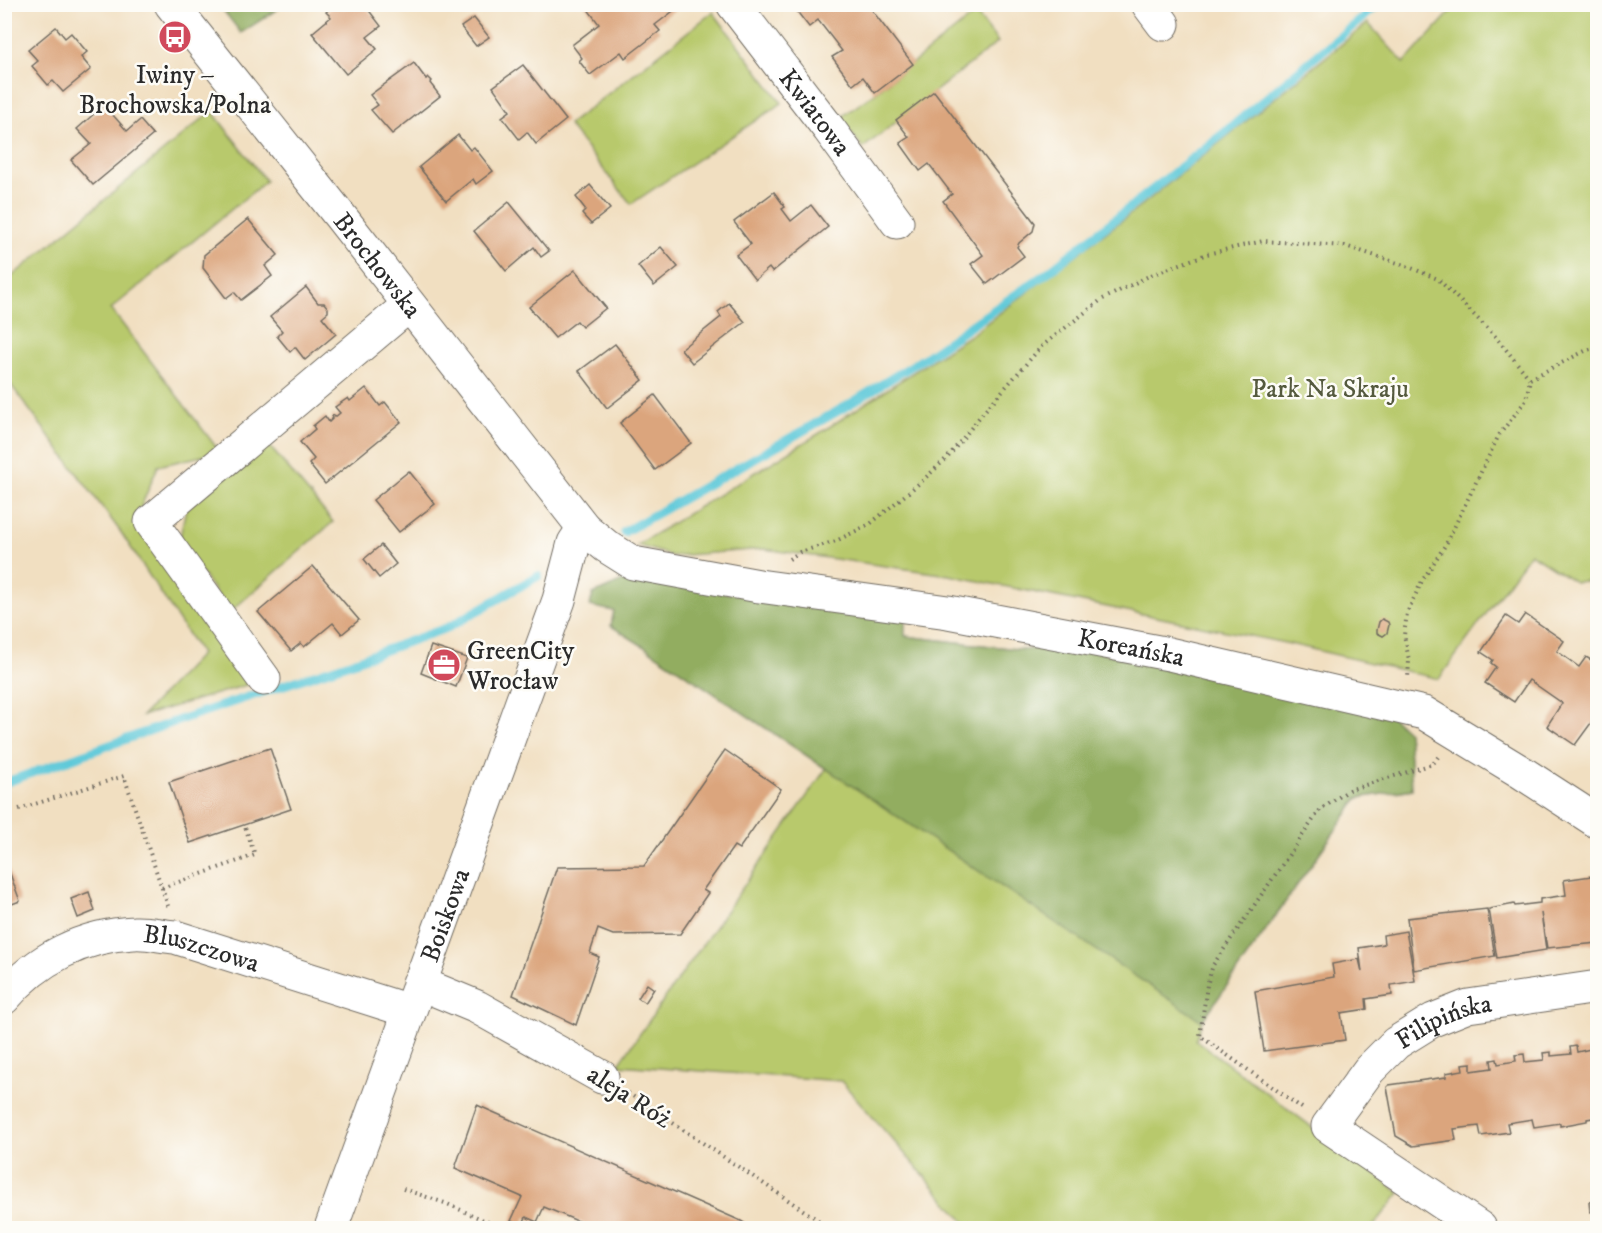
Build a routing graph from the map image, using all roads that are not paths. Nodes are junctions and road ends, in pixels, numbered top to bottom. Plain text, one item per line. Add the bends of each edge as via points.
1 (171, 4) edge
2 (734, 4) edge
3 (897, 222) dead end
4 (409, 305) junction
5 (584, 528) junction
6 (633, 563) joint
7 (264, 679) dead end
8 (1598, 822) edge
9 (1598, 987) edge
10 (414, 997) junction
11 (4, 998) edge
12 (602, 1077) road end
13 (331, 1228) edge
14 (1480, 1228) edge

1 - 4 street, Brochowska
2 - 3 street, Kwiatowa
4 - 5 street, Brochowska
4 - 7 street via 151,522
5 - 6 street, Brochowska
5 - 10 street, Boiskowa via 574,543 559,600
6 - 8 street, Koreańska via 759,586 948,612 1169,654 1424,713
9 - 14 street, Filipińska via 1468,1006 1433,1020 1396,1043 1369,1070 1328,1126
10 - 11 street, Bluszczowa via 175,937 135,933 89,941 62,952 36,966
10 - 12 street, aleja Róż via 477,1007
10 - 13 street, Boiskowa

